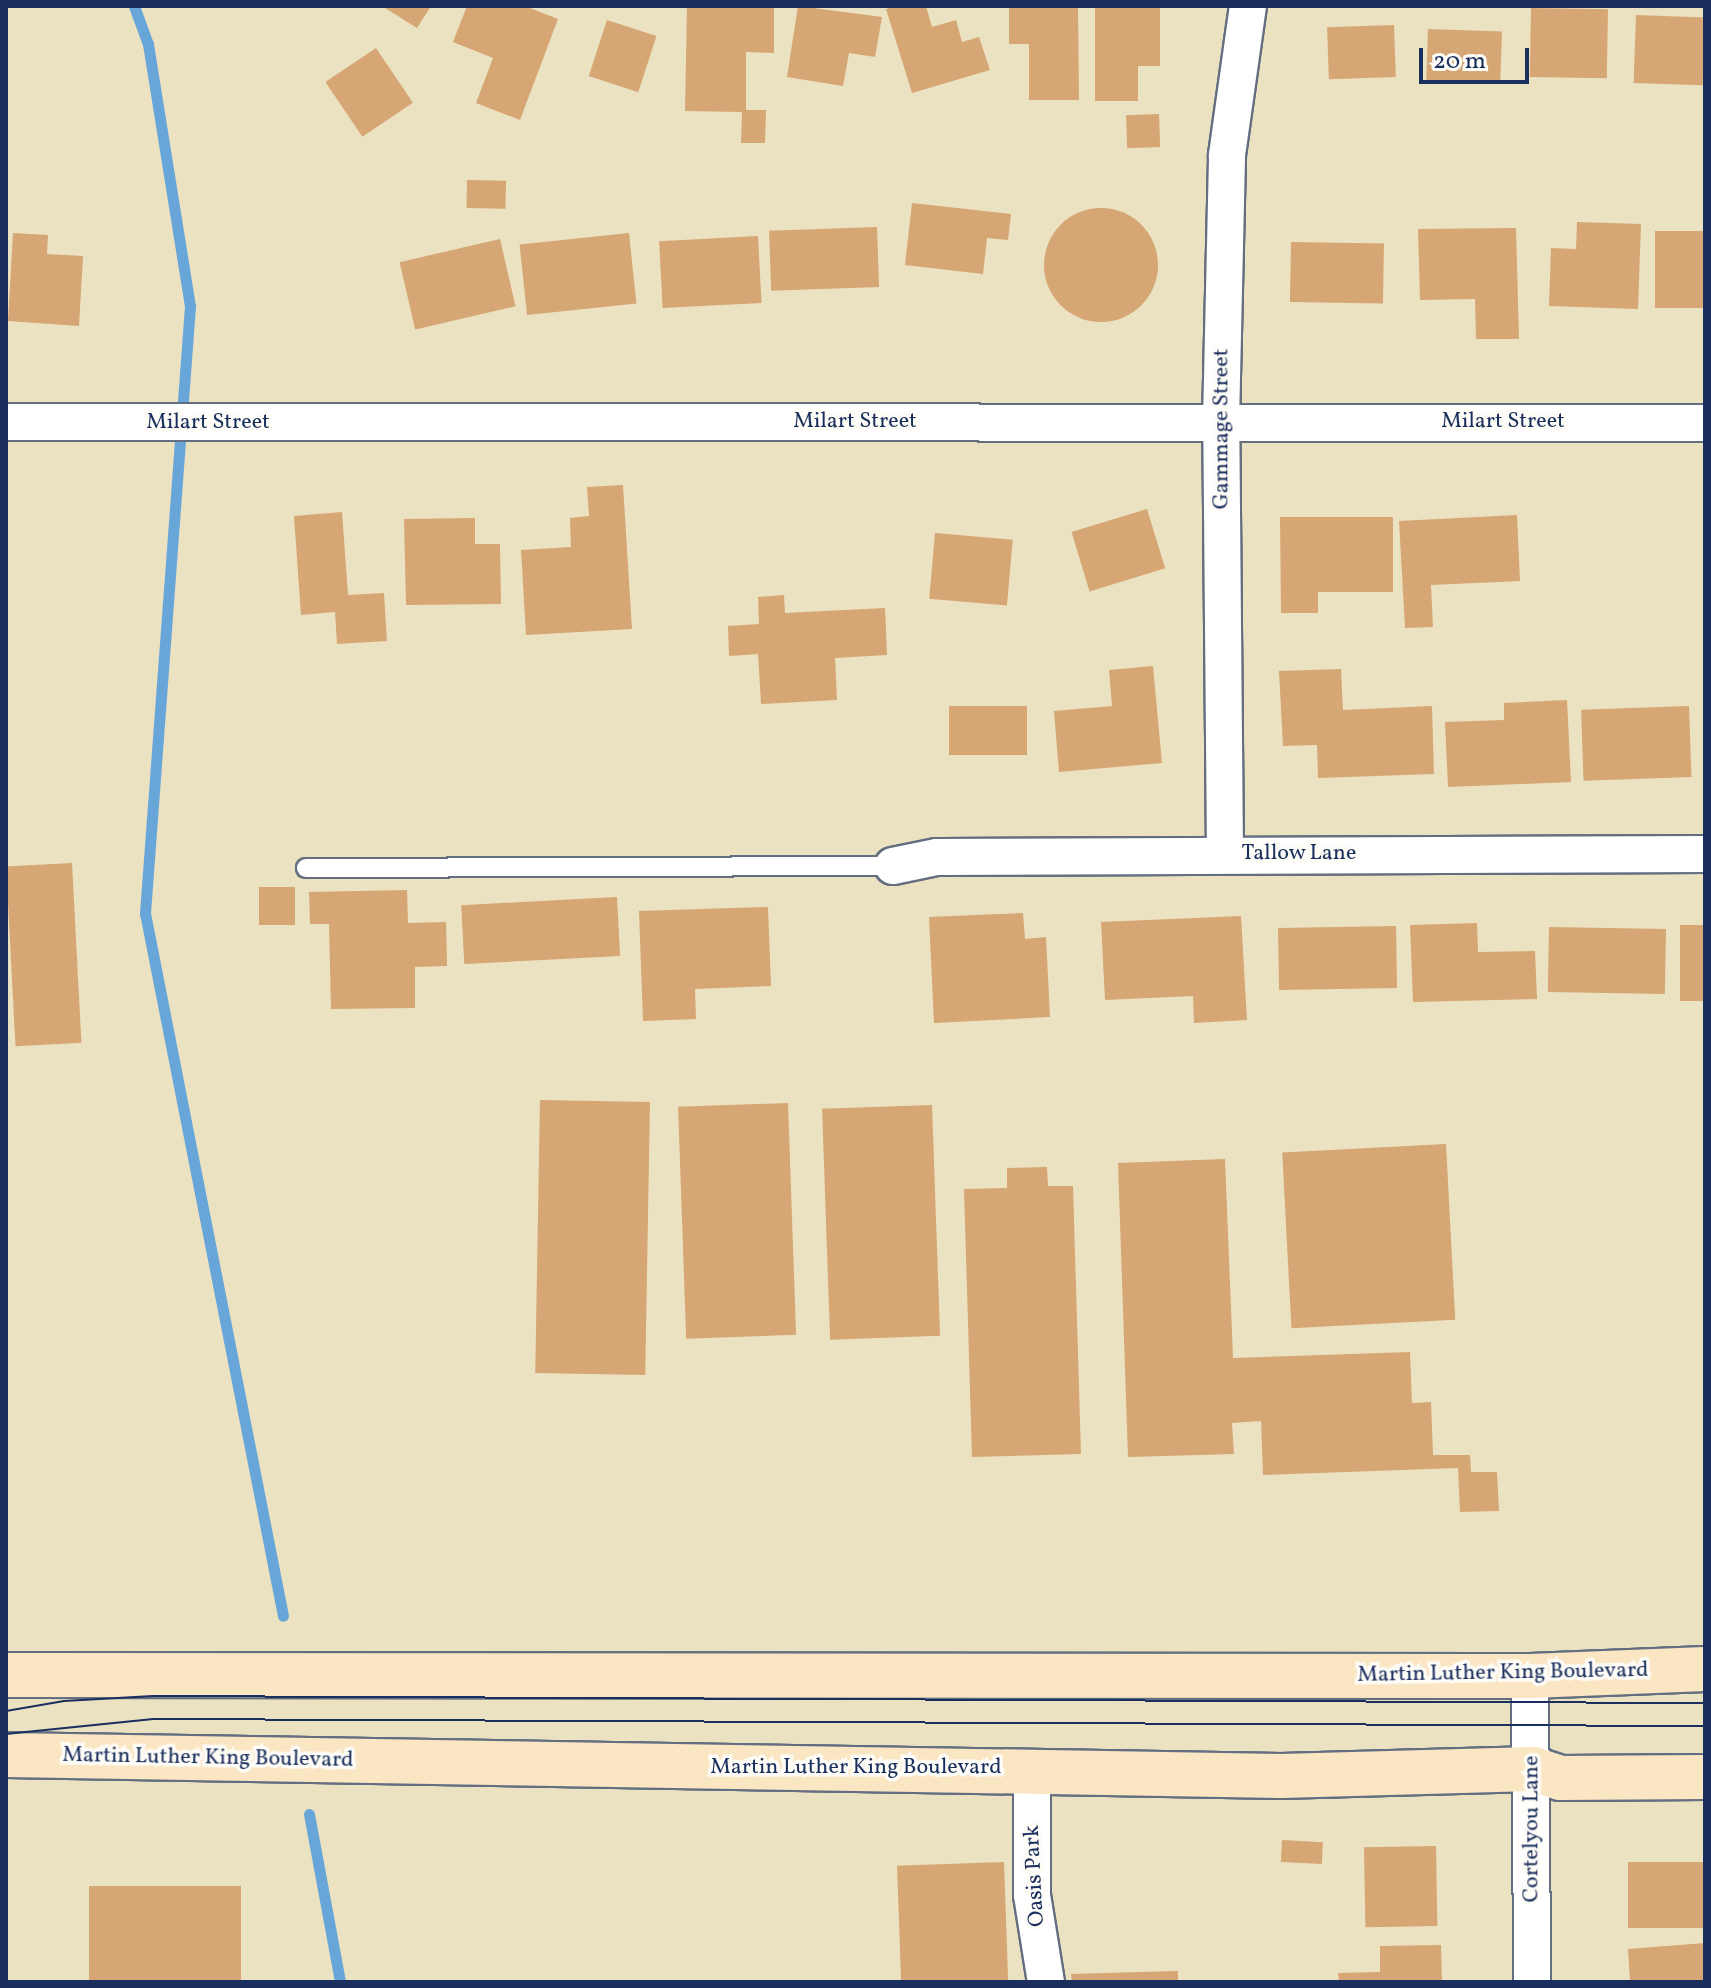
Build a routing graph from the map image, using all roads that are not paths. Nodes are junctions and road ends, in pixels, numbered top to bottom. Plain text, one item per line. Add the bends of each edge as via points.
1 (1248, 6) edge
2 (6, 422) edge
3 (1221, 422) junction
4 (1705, 423) edge
5 (1225, 854) junction
6 (1705, 854) edge
7 (893, 866) joint
8 (306, 868) dead end
9 (1705, 1669) edge
10 (6, 1675) edge
11 (1530, 1676) junction
12 (6, 1755) edge
13 (1032, 1769) junction
14 (1533, 1769) junction
15 (1705, 1777) edge
16 (1046, 1982) edge
17 (1532, 1982) edge

1 - 3 street, Gammage Street via 1227,155
2 - 3 street, Milart Street
3 - 4 street, Milart Street
3 - 5 street, Gammage Street
5 - 6 street, Tallow Lane
5 - 7 street, Tallow Lane via 937,857
7 - 8 lane
9 - 11 main road, Martin Luther King Boulevard
10 - 11 main road, Martin Luther King Boulevard
11 - 14 street, Cortelyou Lane
12 - 13 main road, Martin Luther King Boulevard
13 - 14 main road, Martin Luther King Boulevard via 1281,1776
13 - 16 street, Oasis Park via 1032,1895
14 - 15 main road, Martin Luther King Boulevard via 1561,1778
14 - 17 street, Cortelyou Lane

